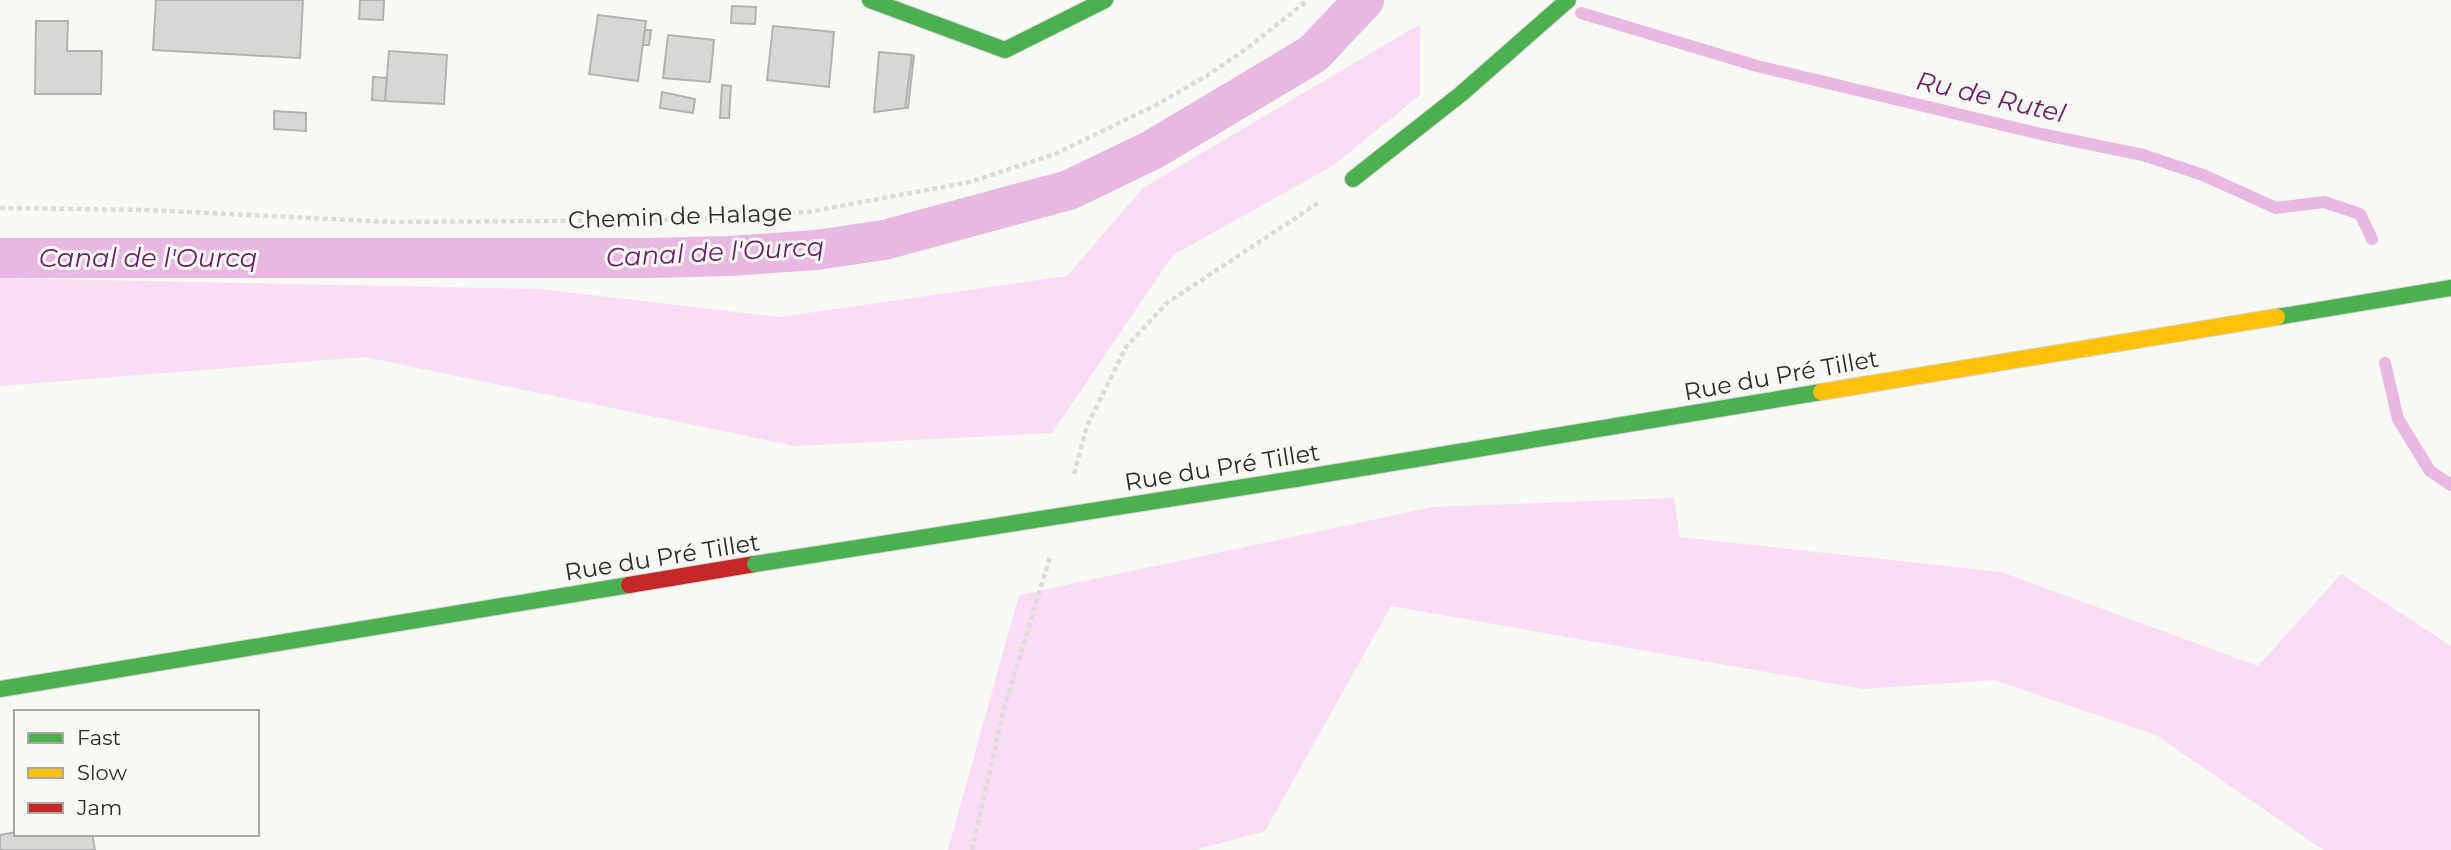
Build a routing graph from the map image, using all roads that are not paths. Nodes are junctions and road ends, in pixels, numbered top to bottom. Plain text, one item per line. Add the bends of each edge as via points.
1 (870, 0) edge
2 (1105, 0) edge
3 (1567, 0) edge
4 (1353, 179) dead end
5 (2451, 288) edge
6 (0, 689) edge

1 - 2 street via 1004,50
3 - 4 street via 1461,94
5 - 6 street, Rue du Pré Tillet, bridge

